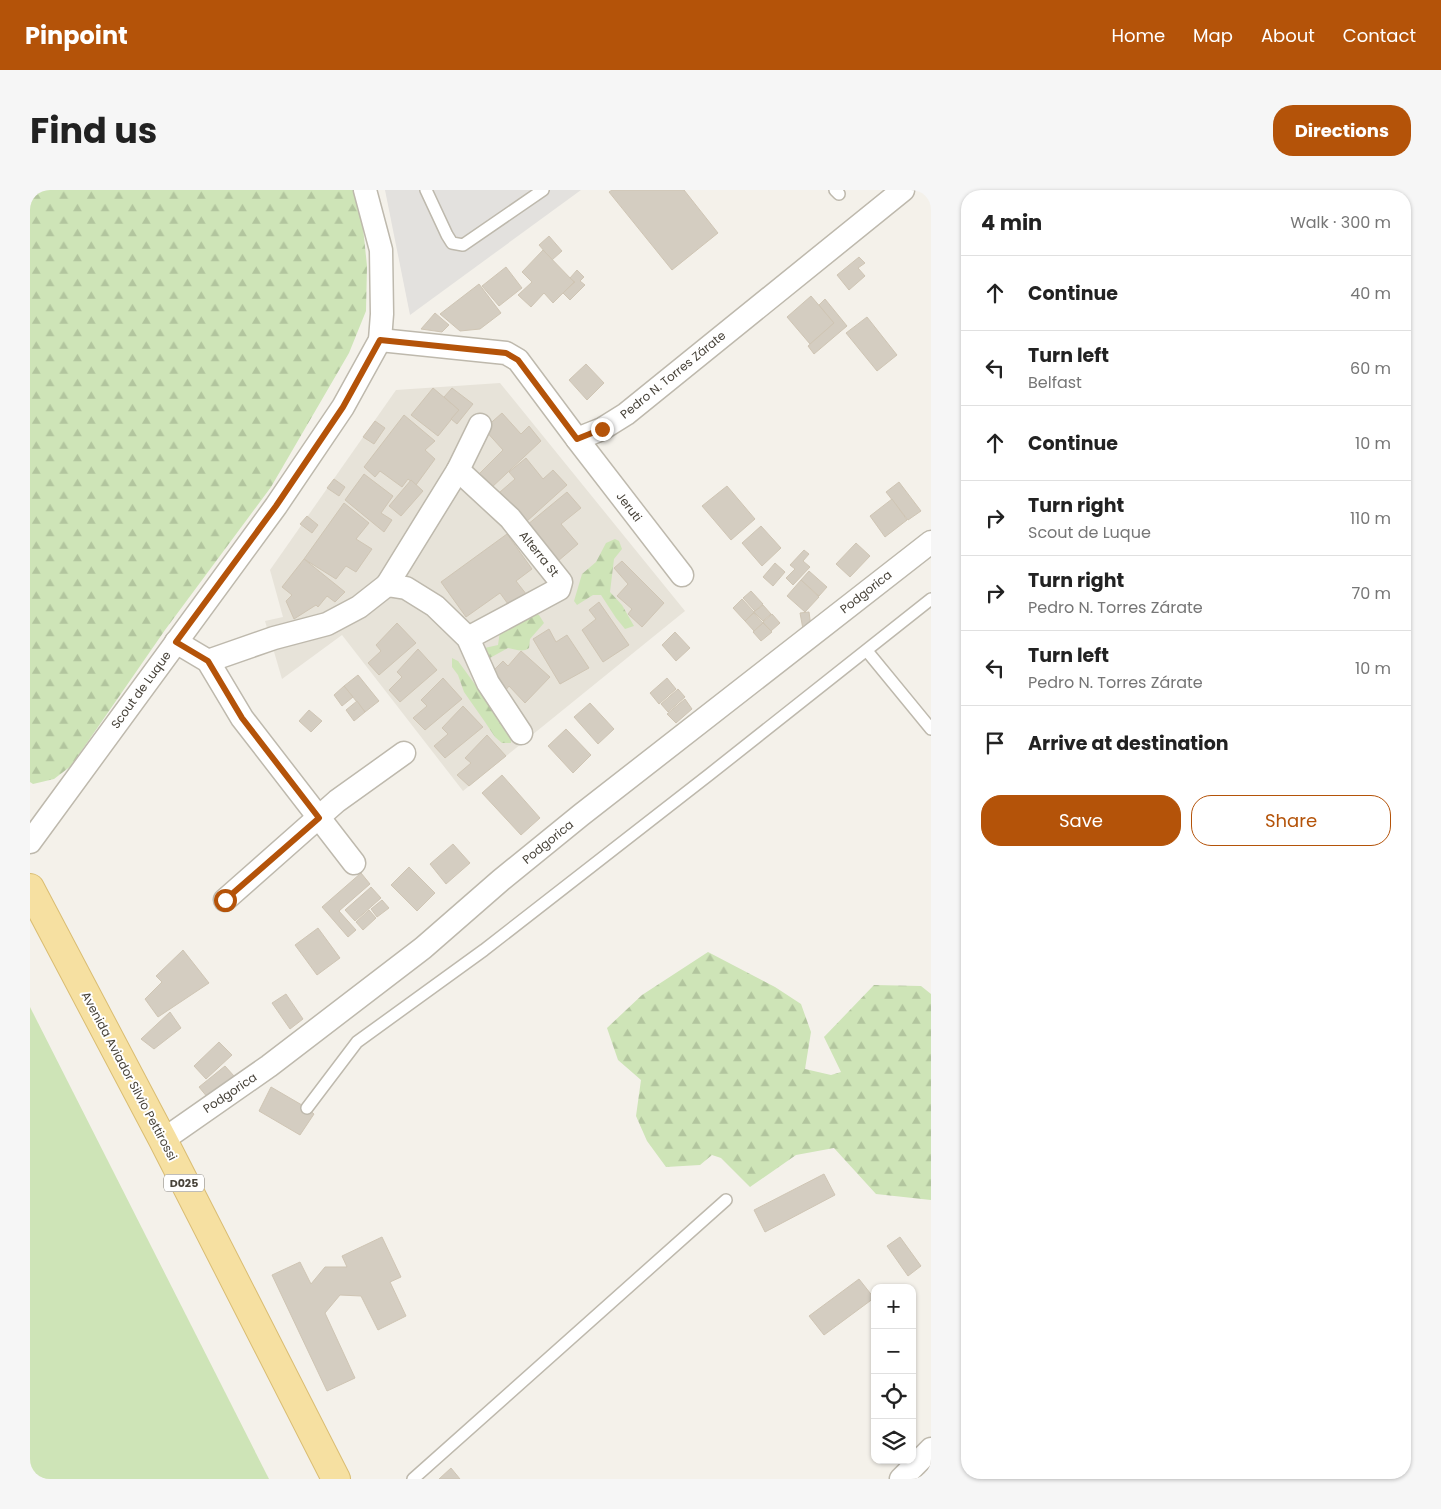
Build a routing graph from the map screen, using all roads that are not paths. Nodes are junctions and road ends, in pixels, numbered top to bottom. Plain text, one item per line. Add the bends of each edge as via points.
1 (365, 190) edge
2 (426, 190) edge
3 (543, 190) edge
4 (903, 190) edge
5 (380, 340) junction
6 (480, 424) dead end
7 (577, 439) junction
8 (458, 470) junction
9 (931, 542) edge
10 (682, 576) dead end
11 (386, 585) junction
12 (931, 599) edge
13 (468, 638) junction
14 (176, 642) junction
15 (867, 651) junction
16 (203, 658) junction
17 (931, 729) edge
18 (521, 733) dead end
19 (404, 753) dead end
20 (319, 818) junction
21 (30, 842) edge
22 (354, 863) dead end
23 (30, 888) edge
24 (225, 900) dead end
25 (307, 1108) dead end
26 (163, 1140) junction
27 (726, 1200) dead end
28 (931, 1449) edge
29 (336, 1479) edge
30 (413, 1479) edge
31 (901, 1479) edge

1 - 5 street, Scout de Luque via 381,250
2 - 3 lane via 447,236 452,243 463,245
4 - 7 street, Pedro N. Torres Zárate via 626,414
5 - 7 street via 506,353 518,360
5 - 14 street, Scout de Luque via 343,407 276,506
6 - 8 street
7 - 10 street, Jeruti
8 - 11 street
8 - 13 street, Alterra St via 510,518 561,582 560,589
9 - 26 street, Podgorica via 581,815 423,948 269,1066
11 - 13 street via 406,588 435,606
11 - 16 street via 359,607 327,624
12 - 15 lane
13 - 18 street via 488,684
14 - 16 street
14 - 21 street, Scout de Luque
15 - 17 lane
15 - 25 lane via 484,950 357,1042
16 - 20 street via 242,718
19 - 20 street via 337,801
20 - 22 street
20 - 24 street
23 - 26 main road, Avenida Aviador Silvio Pettirossi / D025
26 - 29 main road, Avenida Aviador Silvio Pettirossi / D025
27 - 30 lane
28 - 31 street

